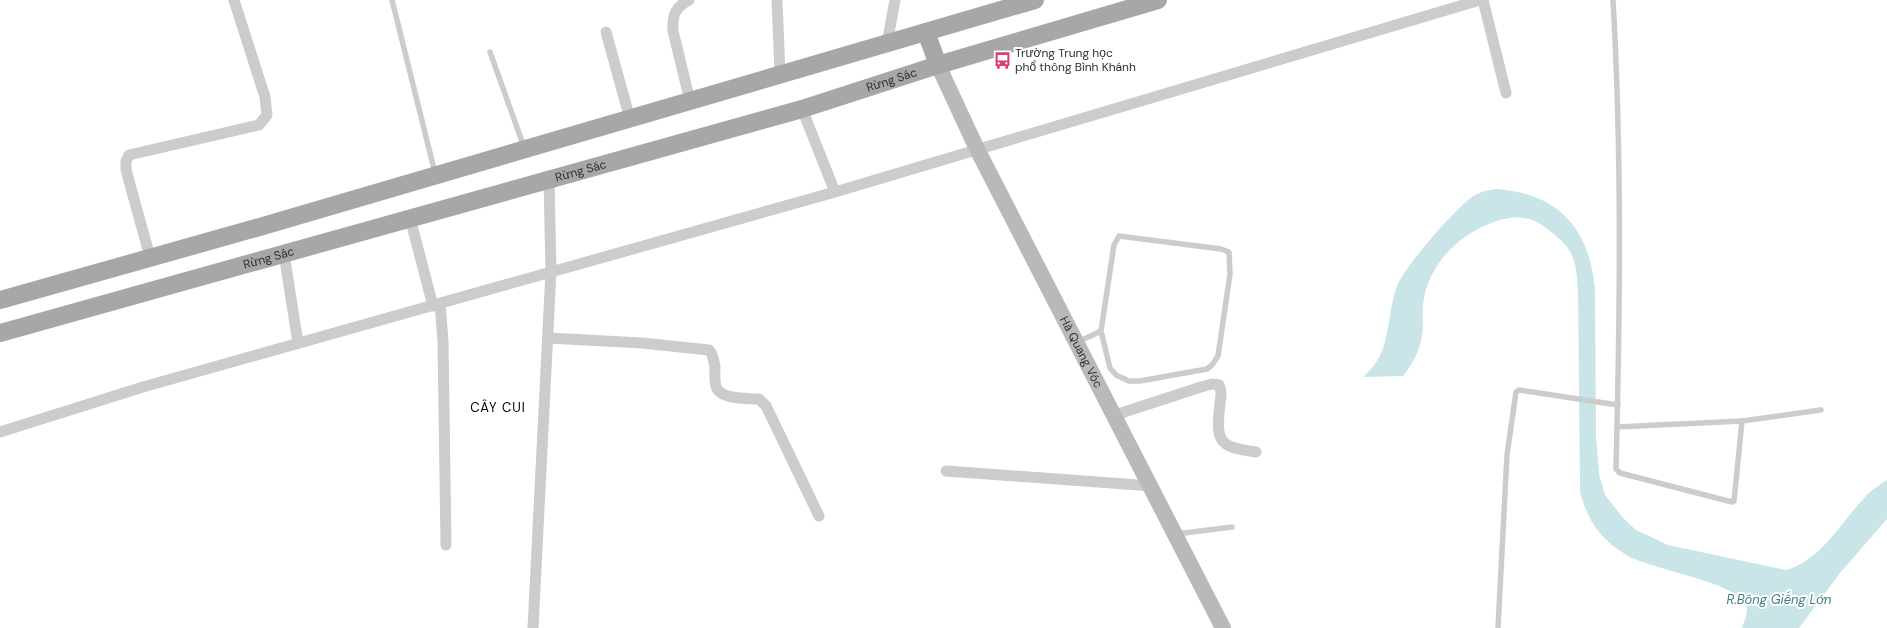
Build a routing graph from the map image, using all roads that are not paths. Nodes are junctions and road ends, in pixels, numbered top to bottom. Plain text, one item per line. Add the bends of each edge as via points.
1 (234, 0) edge
2 (392, 0) edge
3 (689, 0) edge
4 (777, 0) edge
5 (895, 0) edge
6 (1035, 0) edge
7 (1158, 0) edge
8 (1480, 0) edge
9 (1483, 0) edge
10 (1613, 0) edge
11 (1463, 2) edge
12 (676, 3) edge
13 (606, 32) dead end
14 (926, 32) junction
15 (887, 44) junction
16 (490, 52) dead end
17 (940, 70) junction
18 (780, 75) junction
19 (1506, 93) dead end
20 (690, 101) junction
21 (804, 116) junction
22 (630, 119) junction
23 (525, 149) junction
24 (976, 149) junction
25 (435, 175) junction
26 (550, 188) junction
27 (835, 192) junction
28 (412, 226) junction
29 (150, 257) junction
30 (285, 261) junction
31 (551, 271) junction
32 (0, 300) edge
33 (436, 305) junction
34 (1101, 331) junction
35 (0, 333) edge
36 (548, 338) junction
37 (1078, 342) junction
38 (298, 343) junction
39 (1618, 405) junction
40 (1821, 410) dead end
41 (1115, 415) junction
42 (1742, 421) junction
43 (1617, 428) junction
44 (0, 432) edge
45 (1256, 452) dead end
46 (946, 471) dead end
47 (1152, 486) junction
48 (819, 516) dead end
49 (1232, 527) dead end
50 (1176, 534) junction
51 (446, 545) dead end
52 (534, 628) edge
53 (1223, 628) edge
54 (1498, 628) edge

1 - 29 street via 265,97 267,115 259,125 130,155 126,161 126,170
2 - 25 lane
3 - 12 street
4 - 18 street
5 - 15 street
6 - 14 main road
7 - 17 main road, Rừng Sác
8 - 11 street
9 - 19 street
10 - 39 lane via 1618,83 1620,240
11 - 24 street via 1353,39
12 - 20 street via 672,19 673,31
13 - 22 street
14 - 15 main road
14 - 17 main road
15 - 18 main road
16 - 23 lane
17 - 21 main road, Rừng Sác
17 - 24 street, Hà Quang Vóc
18 - 20 main road
20 - 22 main road
21 - 26 main road, Rừng Sác
21 - 27 street
22 - 23 main road
23 - 25 main road
24 - 27 street
24 - 37 street, Hà Quang Vóc
25 - 29 main road
26 - 28 main road, Rừng Sác
26 - 31 street
27 - 31 street
28 - 30 main road, Rừng Sác
28 - 33 street via 429,289
29 - 32 main road
30 - 35 main road, Rừng Sác
30 - 38 street
31 - 33 street
31 - 36 street
33 - 38 street
33 - 51 street via 443,342
34 - 34 lane via 1111,260 1119,236 1228,252 1230,274 1218,356 1207,369 1128,381 1116,375 1110,368
34 - 37 lane
36 - 48 street via 642,343 709,350 712,353 717,388 720,392 726,396 759,399 766,406
36 - 52 street
37 - 41 street, Hà Quang Vóc
38 - 44 street via 143,387
39 - 43 lane
39 - 54 lane via 1519,390 1516,392 1507,455
40 - 42 lane
41 - 45 street via 1201,387 1219,385 1222,390 1218,425 1220,440 1225,445
41 - 47 street, Hà Quang Vóc
42 - 43 lane
42 - 43 lane via 1736,498 1733,502 1619,472 1616,468
46 - 47 street
47 - 50 street, Hà Quang Vóc
49 - 50 lane
50 - 53 street, Hà Quang Vóc

